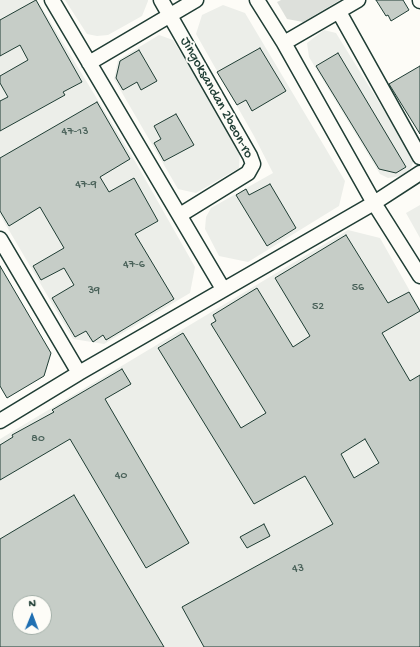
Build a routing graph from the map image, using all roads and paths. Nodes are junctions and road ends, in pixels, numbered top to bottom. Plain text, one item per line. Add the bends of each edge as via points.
1 (52, 0) edge
2 (161, 0) edge
3 (196, 0) edge
4 (257, 0) edge
5 (358, 0) edge
6 (339, 12) junction
7 (170, 16) junction
8 (284, 43) junction
9 (89, 63) junction
10 (420, 157) edge
11 (420, 173) edge
12 (374, 203) junction
13 (180, 215) junction
14 (0, 239) edge
15 (420, 276) edge
16 (223, 289) junction
17 (79, 373) junction
18 (0, 421) edge

1 - 9 street
2 - 7 street, Jingoksandan 2beon-ro
3 - 7 street
4 - 8 street
5 - 6 street
6 - 8 street
6 - 10 street
7 - 9 street
7 - 13 street, Jingoksandan 2beon-ro via 253,164 248,173
8 - 12 street
9 - 13 street
11 - 12 street
12 - 15 street
12 - 16 street
13 - 16 street
14 - 17 street
16 - 17 street
17 - 18 street

